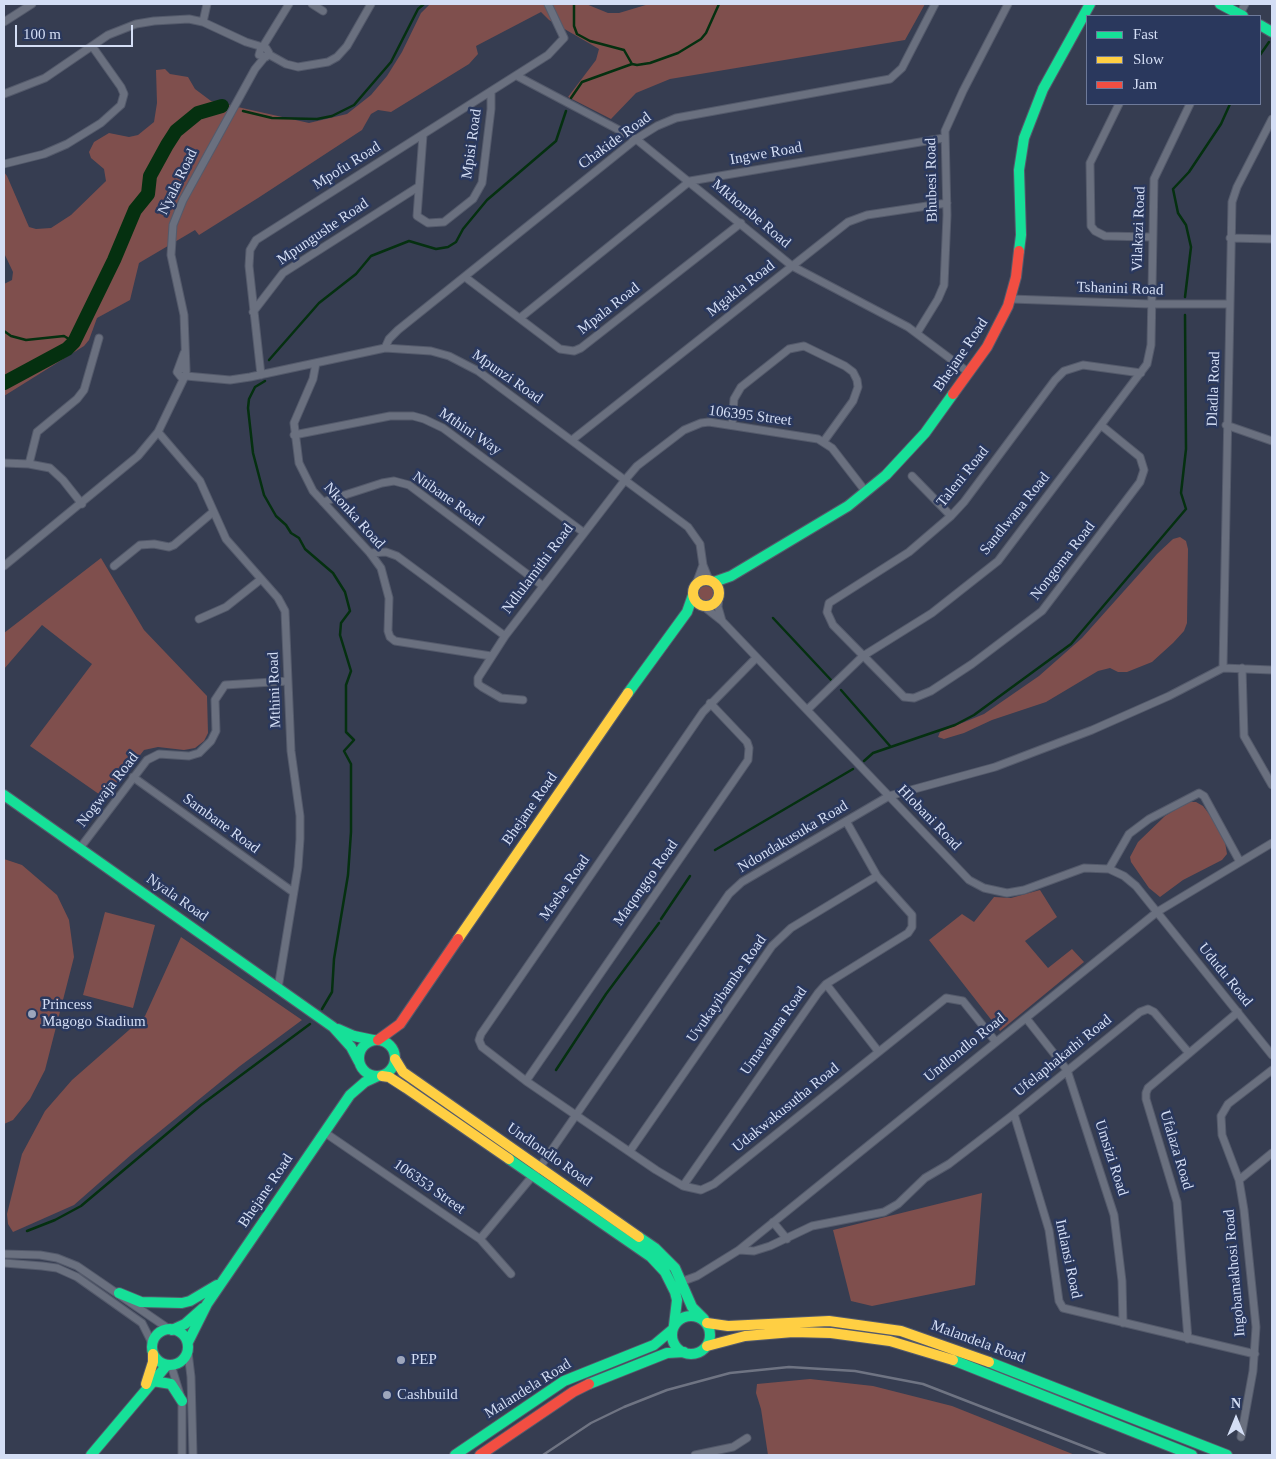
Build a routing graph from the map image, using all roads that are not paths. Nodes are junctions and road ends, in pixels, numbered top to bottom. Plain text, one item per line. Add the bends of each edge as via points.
1 (30, 4) edge
2 (207, 4) edge
3 (289, 4) edge
4 (312, 4) edge
5 (371, 4) edge
6 (548, 4) edge
7 (935, 4) edge
8 (1008, 4) edge
9 (1090, 4) edge
10 (1220, 4) edge
11 (323, 11) dead end
12 (1239, 15) edge
13 (4, 22) edge
14 (203, 22) junction
15 (1261, 26) edge
16 (1272, 32) edge
17 (92, 46) junction
18 (263, 52) junction
19 (517, 76) junction
20 (491, 92) junction
21 (4, 94) edge
22 (1119, 105) edge
23 (1190, 105) edge
24 (1272, 119) edge
25 (423, 135) junction
26 (944, 138) junction
27 (636, 139) junction
28 (4, 164) edge
29 (690, 182) junction
30 (418, 187) junction
31 (947, 203) junction
32 (741, 223) junction
33 (1151, 237) junction
34 (1230, 238) junction
35 (1272, 239) edge
36 (792, 266) junction
37 (465, 277) junction
38 (1011, 298) junction
39 (1150, 304) junction
40 (1229, 304) junction
41 (253, 312) junction
42 (520, 318) junction
43 (917, 333) junction
44 (100, 338) dead end
45 (385, 348) junction
46 (316, 363) junction
47 (184, 372) junction
48 (968, 372) junction
49 (1141, 373) junction
50 (261, 375) junction
51 (732, 425) junction
52 (1226, 425) junction
53 (1102, 426) junction
54 (158, 432) junction
55 (294, 435) junction
56 (572, 440) junction
57 (1272, 440) edge
58 (824, 441) junction
59 (4, 464) edge
60 (29, 464) junction
61 (912, 476) dead end
62 (625, 480) junction
63 (866, 492) junction
64 (324, 502) junction
65 (82, 504) junction
66 (213, 512) junction
67 (951, 516) junction
68 (583, 532) junction
69 (370, 553) junction
70 (703, 565) junction
71 (4, 566) edge
72 (114, 566) dead end
73 (260, 580) junction
74 (696, 584) junction
75 (543, 586) junction
76 (715, 588) junction
77 (693, 595) junction
78 (702, 606) junction
79 (687, 612) junction
80 (199, 618) dead end
81 (722, 622) junction
82 (505, 636) junction
83 (491, 656) junction
84 (863, 656) junction
85 (756, 658) junction
86 (1223, 668) junction
87 (1242, 668) junction
88 (1272, 670) edge
89 (288, 681) junction
90 (523, 700) dead end
91 (710, 703) junction
92 (807, 710) junction
93 (133, 778) junction
94 (1272, 785) edge
95 (4, 795) edge
96 (890, 796) junction
97 (846, 822) junction
98 (1272, 843) edge
99 (80, 848) junction
100 (1240, 862) junction
101 (1109, 869) junction
102 (876, 876) junction
103 (293, 892) junction
104 (1157, 912) junction
105 (826, 984) junction
106 (278, 988) junction
107 (1238, 1012) junction
108 (1026, 1018) junction
109 (400, 1024) junction
110 (333, 1027) junction
111 (376, 1040) junction
112 (996, 1042) junction
113 (878, 1051) junction
114 (1189, 1052) junction
115 (1272, 1054) edge
116 (394, 1055) junction
117 (359, 1065) junction
118 (1067, 1070) junction
119 (1272, 1070) edge
120 (380, 1076) junction
121 (526, 1080) junction
122 (350, 1095) junction
123 (1014, 1114) junction
124 (576, 1116) junction
125 (324, 1132) junction
126 (630, 1151) junction
127 (1272, 1152) edge
128 (540, 1167) junction
129 (533, 1176) junction
130 (1239, 1180) junction
131 (683, 1186) junction
132 (773, 1222) junction
133 (787, 1239) junction
134 (480, 1240) junction
135 (739, 1250) junction
136 (4, 1254) edge
137 (4, 1263) edge
138 (511, 1274) dead end
139 (228, 1275) junction
140 (677, 1283) junction
141 (119, 1293) junction
142 (207, 1304) junction
143 (705, 1321) junction
144 (1123, 1323) junction
145 (674, 1327) junction
146 (170, 1329) junction
147 (1188, 1339) junction
148 (707, 1346) junction
149 (188, 1347) junction
150 (152, 1349) junction
151 (684, 1352) junction
152 (1255, 1354) junction
153 (169, 1365) junction
154 (153, 1381) junction
155 (142, 1392) junction
156 (182, 1401) junction
157 (182, 1433) junction
158 (192, 1433) junction
159 (1241, 1437) dead end
160 (747, 1438) dead end
161 (724, 1453) edge
162 (91, 1455) edge
163 (182, 1455) edge
164 (192, 1455) edge
165 (456, 1455) edge
166 (480, 1455) edge
167 (695, 1455) edge
168 (1192, 1455) edge
169 (1226, 1455) edge

1 - 13 street
2 - 14 street
3 - 18 street, Nyala Road
4 - 11 street
5 - 18 street via 347,46 328,62 298,67
6 - 19 street, Mpofu Road via 564,38 548,55
7 - 27 street, Chakide Road via 902,68 890,79 676,118
8 - 26 street, Bhubesi Road via 962,91
9 - 38 main road, Bhejane Road via 1043,89 1024,138 1019,170 1020,257
10 - 12 main road
14 - 17 street via 171,19 136,24 108,35
14 - 18 street
15 - 16 main road
17 - 21 street via 45,78
17 - 28 street via 121,87 124,94 121,105 101,123 67,144 44,154
18 - 47 street, Nyala Road via 183,200 173,225 171,255 184,315
19 - 20 street, Mpofu Road
19 - 27 street, Mkhombe Road
20 - 25 street, Mpofu Road
20 - 30 street, Mpisi Road via 484,171 479,191 451,218 428,223 417,216
22 - 33 street via 1090,163 1091,226 1105,236
23 - 33 street, Vilakazi Road via 1156,173
24 - 34 street, Dladla Road via 1234,194
25 - 30 street, Mpisi Road
25 - 41 street, Mpofu Road via 256,240 249,256
26 - 29 street, Ingwe Road
26 - 31 street, Bhubesi Road
27 - 29 street, Mkhombe Road
27 - 37 street, Chakide Road
29 - 32 street, Mkhombe Road
29 - 42 street, Ingwe Road
30 - 41 street, Mpungushe Road via 284,273
31 - 36 street, Mgakla Road via 854,220
31 - 43 street, Bhubesi Road via 944,285
32 - 36 street, Mkhombe Road
32 - 42 street, Mpala Road via 582,348 574,351 560,349
33 - 39 street, Vilakazi Road
34 - 35 street
34 - 40 street, Dladla Road
36 - 43 street, Mkhombe Road
36 - 56 street, Mgakla Road
37 - 42 street, Mpala Road
37 - 45 street, Chakide Road via 398,330
38 - 39 street, Tshanini Road
38 - 48 main road, Bhejane Road via 987,347
39 - 40 street, Tshanini Road
39 - 49 street, Sandlwana Road via 1150,353
40 - 52 street, Dladla Road
41 - 50 street, Mpofu Road
43 - 48 street, Mkhombe Road
44 - 60 street via 84,390 36,432
45 - 46 street, Mpunzi Road
45 - 56 street, Mpunzi Road via 431,351 464,362
46 - 50 street, Mpunzi Road
46 - 55 street, Nkonka Road via 313,379 294,423
47 - 50 street, Mpunzi Road via 230,380
47 - 54 street, Nyala Road
48 - 63 main road, Bhejane Road via 913,448
49 - 53 street, Sandlwana Road
49 - 67 street, Taleni Road via 1083,365 1064,371
51 - 58 street, 106395 Street
51 - 58 street via 734,399 741,387 789,349 804,346 849,368 857,380 853,401
51 - 62 street, 106395 Street via 709,422 694,425 645,460
52 - 57 street
52 - 86 street, Dladla Road
53 - 84 street, Sandlwana Road via 998,561 932,613
53 - 84 street, Nongoma Road via 1140,457 1143,475 1042,611 972,664 931,691 914,698 904,697
54 - 65 street, Nyala Road via 125,468
54 - 66 street, Mthini Road via 200,481
55 - 64 street, Nkonka Road via 303,473
55 - 68 street, Mthini Way via 390,416 424,418 444,428
56 - 62 street, Mpunzi Road
58 - 63 street
59 - 60 street
60 - 65 street via 45,466 56,473
61 - 67 street
62 - 68 street, Ndlulamithi Road
62 - 70 street, Mpunzi Road via 696,534
63 - 76 main road, Bhejane Road
64 - 69 street, Nkonka Road
64 - 75 street, Ntibane Road via 382,483 394,481 409,485
65 - 71 street, Nyala Road
66 - 72 street via 174,545 140,545
66 - 73 street, Mthini Road via 226,539
67 - 84 street, Taleni Road via 909,552 829,603 827,617
68 - 75 street, Ndlulamithi Road
69 - 82 street via 386,552 396,556
69 - 83 street, Nkonka Road via 387,583 390,637 395,641
70 - 74 street
70 - 76 street, Mpunzi Road
73 - 80 street via 226,607
73 - 89 street, Mthini Road via 278,598 285,611
74 - 76 main road via 702,580
74 - 77 main road
75 - 82 street, Ndlulamithi Road
76 - 78 main road via 713,605
76 - 81 street
77 - 78 main road
77 - 79 main road, Bhejane Road
78 - 79 main road, Bhejane Road
78 - 81 street, Hlobani Road
79 - 109 main road, Bhejane Road
81 - 85 street, Hlobani Road
82 - 83 street, Ndlulamithi Road
83 - 90 street, Ndlulamithi Road via 478,678 478,684 501,698
84 - 92 street, Sandlwana Road
85 - 91 street, Msebe Road
85 - 92 street, Hlobani Road
86 - 87 street, Ndondakusuka Road
86 - 96 street, Ndondakusuka Road via 1169,696 1004,764
87 - 88 street, Ndondakusuka Road
87 - 94 street via 1244,736
89 - 93 street, Nogwaja Road via 224,685 216,700 216,731 206,747 189,756 152,756
89 - 103 street, Mthini Road via 291,751 300,831
91 - 121 street, Maqongqo Road via 747,742 748,760
91 - 121 street, Msebe Road via 481,1034 482,1047
92 - 96 street, Hlobani Road
93 - 99 street, Nogwaja Road
93 - 103 street, Sambane Road
95 - 99 main road, Nyala Road
96 - 97 street, Ndondakusuka Road
96 - 101 street, Hlobani Road via 969,880 984,888 1007,892 1024,890 1084,868
97 - 102 street, Umavalana Road
97 - 124 street, Ndondakusuka Road via 742,882 729,894
98 - 100 street, Undlondlo Road
99 - 106 main road, Nyala Road
100 - 101 street via 1204,796 1199,793 1149,819 1129,834
100 - 104 street, Undlondlo Road
101 - 104 street, Hlobani Road via 1136,886
102 - 105 street, Umavalana Road via 912,916 912,927 908,933
102 - 126 street, Uvukayibambe Road via 791,928 772,946
103 - 106 street, Mthini Road
104 - 107 street, Ududu Road
104 - 108 street, Undlondlo Road
105 - 113 street
105 - 131 street, Umavalana Road
106 - 110 main road, Nyala Road
107 - 114 street, Ufalaza Road
107 - 115 street, Ududu Road
108 - 112 street, Undlondlo Road
108 - 118 street, Umsizi Road
109 - 111 main road, Bhejane Road
109 - 116 main road, Bhejane Road
110 - 111 main road, Nyala Road via 354,1036
110 - 117 main road, Nyala Road via 351,1047
111 - 116 main road via 386,1042
111 - 117 main road via 361,1048
112 - 113 street, Udakwakusutha Road via 963,1001 952,997 946,998
112 - 132 street, Undlondlo Road
113 - 131 street, Udakwakusutha Road via 714,1184 701,1190
114 - 118 street, Ufelaphakathi Road via 1148,1009
114 - 147 street, Ufalaza Road via 1148,1088 1146,1099 1177,1202
116 - 120 main road via 390,1071
116 - 128 main road, Undlondlo Road via 403,1072
117 - 120 main road via 368,1074
117 - 122 main road, Bhejane Road
118 - 123 street, Ufelaphakathi Road
118 - 144 street, Umsizi Road via 1114,1215
119 - 130 street, Ingobamakhosi Road via 1228,1104 1221,1116 1222,1135
120 - 122 main road, Bhejane Road via 365,1082
120 - 129 main road, Undlondlo Road via 389,1077 406,1088
121 - 124 street, Msebe Road
122 - 125 main road, Bhejane Road
123 - 133 street, Ufelaphakathi Road via 884,1212 824,1222
123 - 144 street, Intlansi Road via 1049,1230 1060,1305 1067,1310
124 - 126 street
124 - 128 street, Ndondakusuka Road
125 - 134 street, 106353 Street
125 - 139 main road, Bhejane Road
126 - 131 street
127 - 130 street
128 - 129 street, Ndondakusuka Road
128 - 140 main road, Undlondlo Road via 655,1248 674,1268
129 - 134 street, Ndondakusuka Road
129 - 140 main road, Undlondlo Road via 651,1257
130 - 152 street, Ingobamakhosi Road via 1254,1302
132 - 133 street
132 - 135 street, Undlondlo Road
133 - 135 street, Ufelaphakathi Road via 754,1251
134 - 138 street, 106353 Street
135 - 140 street, Undlondlo Road via 697,1276
136 - 141 street via 68,1262
137 - 150 street via 49,1267 77,1277 142,1323
139 - 141 main road via 212,1289 182,1303 148,1303
139 - 142 main road, Bhejane Road
140 - 143 main road, Undlondlo Road
140 - 145 main road, Undlondlo Road
141 - 146 street
142 - 146 main road, Bhejane Road via 185,1324
142 - 149 main road, Bhejane Road
143 - 145 main road via 688,1316 680,1319
143 - 148 main road via 711,1337
143 - 169 main road, Malandela Road via 728,1326 829,1321 901,1332 972,1355
144 - 147 street, Intlansi Road
145 - 151 main road via 674,1343
145 - 165 main road, Malandela Road via 654,1345 564,1382
146 - 149 main road via 180,1332
146 - 150 main road via 158,1334
147 - 152 street, Intlansi Road
148 - 151 main road via 699,1352
148 - 168 main road, Malandela Road via 745,1336 793,1332 831,1333 890,1341 973,1367
149 - 153 main road via 182,1361
149 - 158 street
150 - 153 main road via 160,1363
150 - 155 main road via 150,1374
151 - 166 main road, Malandela Road via 667,1353 588,1384
152 - 159 street, Ingobamakhosi Road
153 - 154 main road
153 - 156 street via 180,1388
154 - 155 main road
154 - 156 main road via 171,1384
155 - 162 main road
156 - 157 street
157 - 158 street
157 - 163 street
158 - 164 street
160 - 161 street
161 - 167 street

